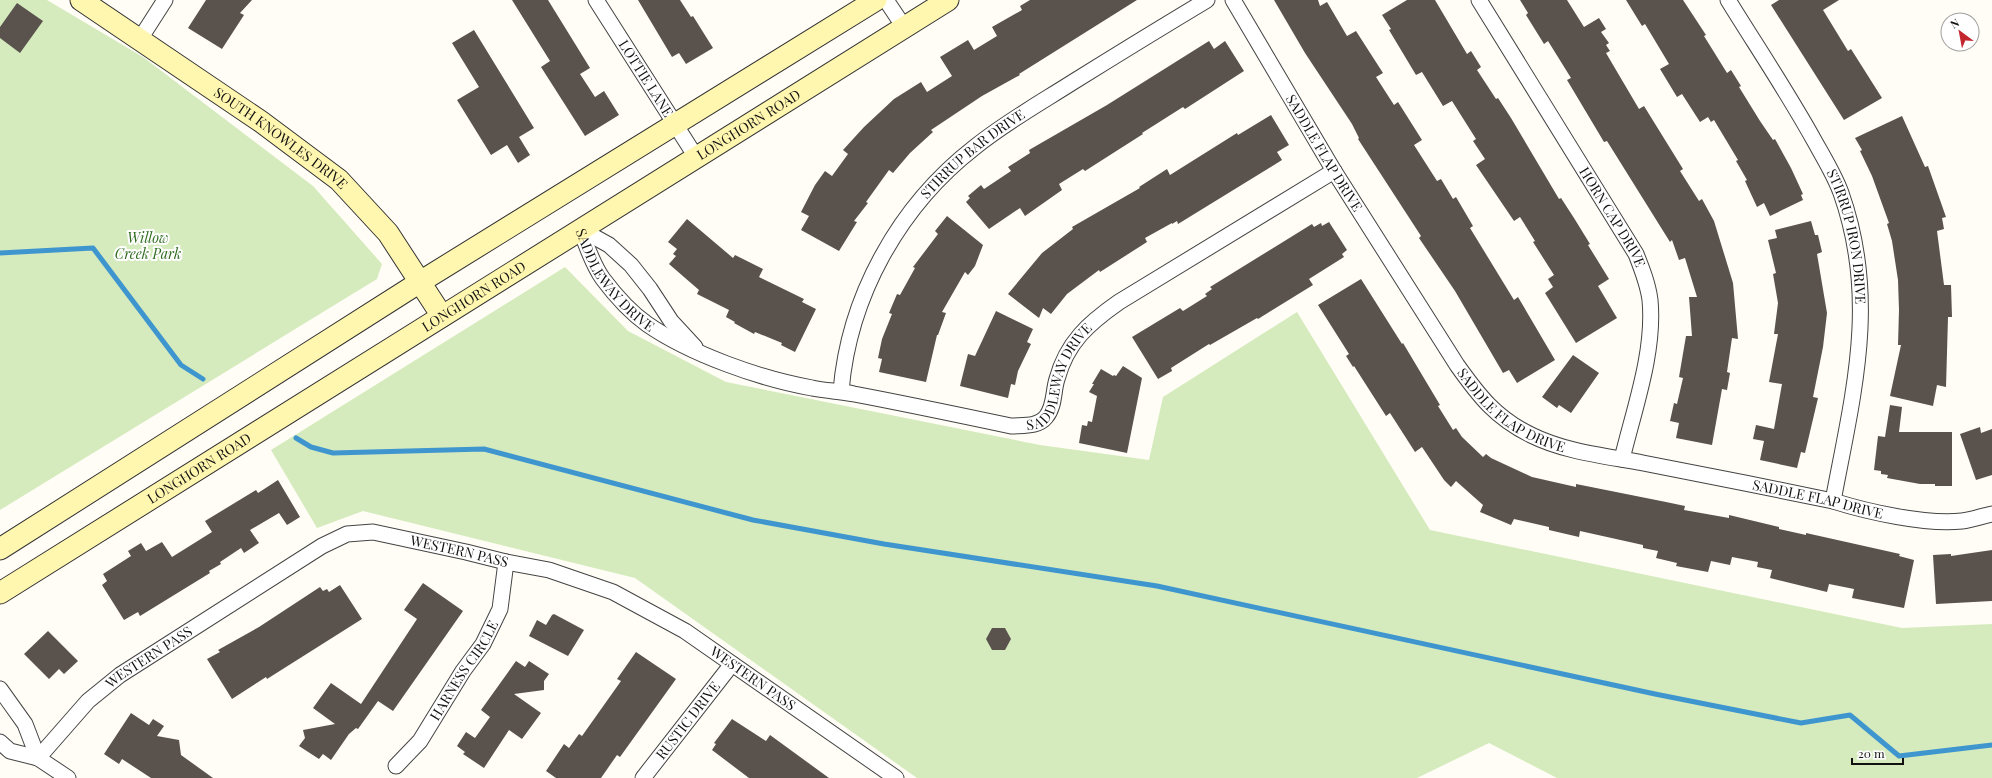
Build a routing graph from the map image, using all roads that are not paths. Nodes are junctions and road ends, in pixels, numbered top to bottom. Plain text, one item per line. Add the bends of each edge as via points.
1 (81, 0) edge
2 (165, 0) edge
3 (596, 0) edge
4 (876, 0) edge
5 (886, 0) edge
6 (948, 0) edge
7 (1207, 0) edge
8 (1234, 0) edge
9 (1479, 0) edge
10 (1728, 0) edge
11 (904, 28) junction
12 (140, 39) junction
13 (675, 124) junction
14 (696, 157) junction
15 (1334, 171) junction
16 (580, 229) junction
17 (420, 282) junction
18 (442, 316) junction
19 (698, 351) junction
20 (841, 392) junction
21 (1622, 459) junction
22 (1833, 500) junction
23 (1992, 514) edge
24 (0, 549) edge
25 (506, 562) junction
26 (0, 593) edge
27 (732, 664) junction
28 (0, 689) edge
29 (0, 742) edge
30 (38, 758) junction
31 (396, 766) dead end
32 (68, 778) edge
33 (643, 778) edge
34 (896, 778) edge

1 - 12 main road, SOUTH KNOWLES DRIVE
2 - 12 street
3 - 13 street, LOTTIE LANE
4 - 13 main road
5 - 11 street
6 - 11 main road, LONGHORN ROAD
7 - 20 street, STIRRUP BAR DRIVE via 1012,120 974,147 920,201 898,229 863,295 844,361
8 - 15 street, SADDLE FLAP DRIVE
9 - 21 street, HORN CAP DRIVE via 1636,254 1646,278 1650,308 1648,350
10 - 22 street, STIRRUP IRON DRIVE via 1824,158 1841,192 1852,232 1859,272 1860,343
11 - 14 main road, LONGHORN ROAD
12 - 17 main road, SOUTH KNOWLES DRIVE via 260,121 339,180 388,233
13 - 14 street, LOTTIE LANE
13 - 17 main road
14 - 16 main road, LONGHORN ROAD
15 - 20 street, SADDLEWAY DRIVE via 1093,320 1076,338 1064,359 1053,402 1046,417 1031,425 1011,426
15 - 21 street, SADDLE FLAP DRIVE via 1457,366 1490,408 1532,435 1588,453
16 - 18 main road, LONGHORN ROAD
16 - 19 street, SADDLEWAY DRIVE via 609,245 631,265 672,321
16 - 19 street, SADDLEWAY DRIVE via 589,254 602,278 621,301 646,323 671,339
17 - 18 main road, SOUTH KNOWLES DRIVE
17 - 24 main road
18 - 26 main road, LONGHORN ROAD
19 - 20 street, SADDLEWAY DRIVE via 769,378
21 - 22 street, SADDLE FLAP DRIVE
22 - 23 street, SADDLE FLAP DRIVE via 1862,510 1931,521 1962,521
25 - 27 street, WESTERN PASS via 549,570 613,592 685,631
25 - 30 street, WESTERN PASS via 373,532 347,534 322,546 120,675 88,701
25 - 31 street, HARNESS CIRCLE via 500,608 483,644 463,670 420,741
27 - 33 street, RUSTIC DRIVE
27 - 34 street, WESTERN PASS
28 - 30 street via 25,724
29 - 30 street via 10,751
30 - 32 street

